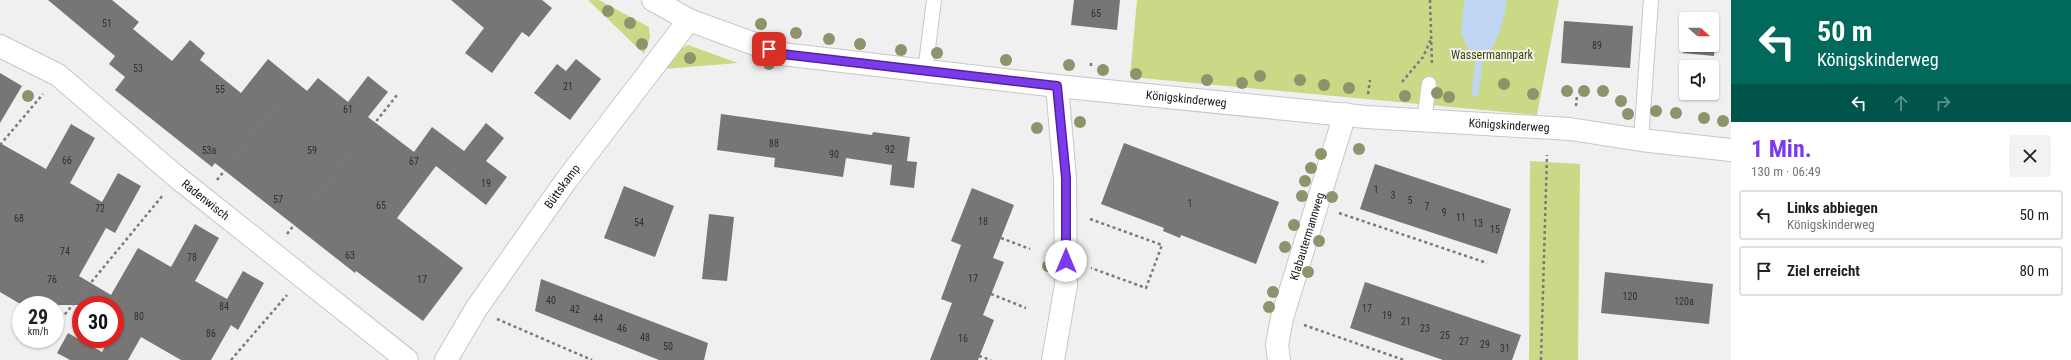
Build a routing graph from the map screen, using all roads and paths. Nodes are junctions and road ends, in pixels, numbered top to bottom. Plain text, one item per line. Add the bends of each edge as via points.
1 (653, 0) edge
2 (934, 0) edge
3 (1430, 0) edge
4 (1651, 0) edge
5 (689, 20) junction
6 (1431, 38) junction
7 (0, 46) edge
8 (925, 72) junction
9 (58, 75) junction
10 (1402, 82) dead end
11 (1429, 84) joint
12 (1057, 86) junction
13 (286, 93) dead end
14 (397, 95) dead end
15 (1345, 114) junction
16 (1424, 121) junction
17 (1641, 140) junction
18 (0, 145) edge
19 (1731, 150) edge
20 (1547, 155) dead end
21 (178, 178) junction
22 (203, 198) junction
23 (1316, 206) junction
24 (1090, 218) dead end
25 (1001, 238) dead end
26 (1030, 249) dead end
27 (271, 254) junction
28 (1487, 263) dead end
29 (1091, 268) dead end
30 (301, 277) junction
31 (991, 294) dead end
32 (1026, 308) dead end
33 (476, 309) junction
34 (64, 315) edge
35 (1282, 318) junction
36 (980, 356) dead end
37 (231, 360) edge
38 (407, 360) edge
39 (446, 360) edge
40 (592, 360) edge
41 (991, 360) edge
42 (1053, 360) edge
43 (1279, 360) edge
44 (1404, 360) edge
45 (1541, 360) edge

1 - 5 street, Königskinderweg
2 - 8 lane
3 - 6 path
4 - 17 lane
5 - 8 street, Königskinderweg via 782,54
5 - 33 street, Büttskamp via 565,182
6 - 10 path via 1423,57
6 - 11 path via 1433,55
7 - 9 street, Radenwisch
8 - 12 street, Königskinderweg
9 - 18 path
9 - 21 street, Radenwisch
11 - 16 lane
12 - 15 street, Königskinderweg
12 - 42 street via 1066,178 1066,285
13 - 22 path
14 - 27 path
15 - 16 street, Königskinderweg
15 - 23 street, Klabautermannweg
16 - 17 street, Königskinderweg via 1564,129
17 - 19 street, Königskinderweg
20 - 45 path
21 - 22 street, Radenwisch
21 - 34 path
22 - 27 street, Radenwisch
23 - 28 path
23 - 35 street, Klabautermannweg
24 - 29 path via 1162,246 1146,288
25 - 26 path
27 - 30 street, Radenwisch
30 - 37 path
30 - 38 street, Radenwisch
31 - 32 path
33 - 39 street, Büttskamp
33 - 40 path
35 - 43 street, Klabautermannweg via 1277,344
35 - 44 path
36 - 41 path

